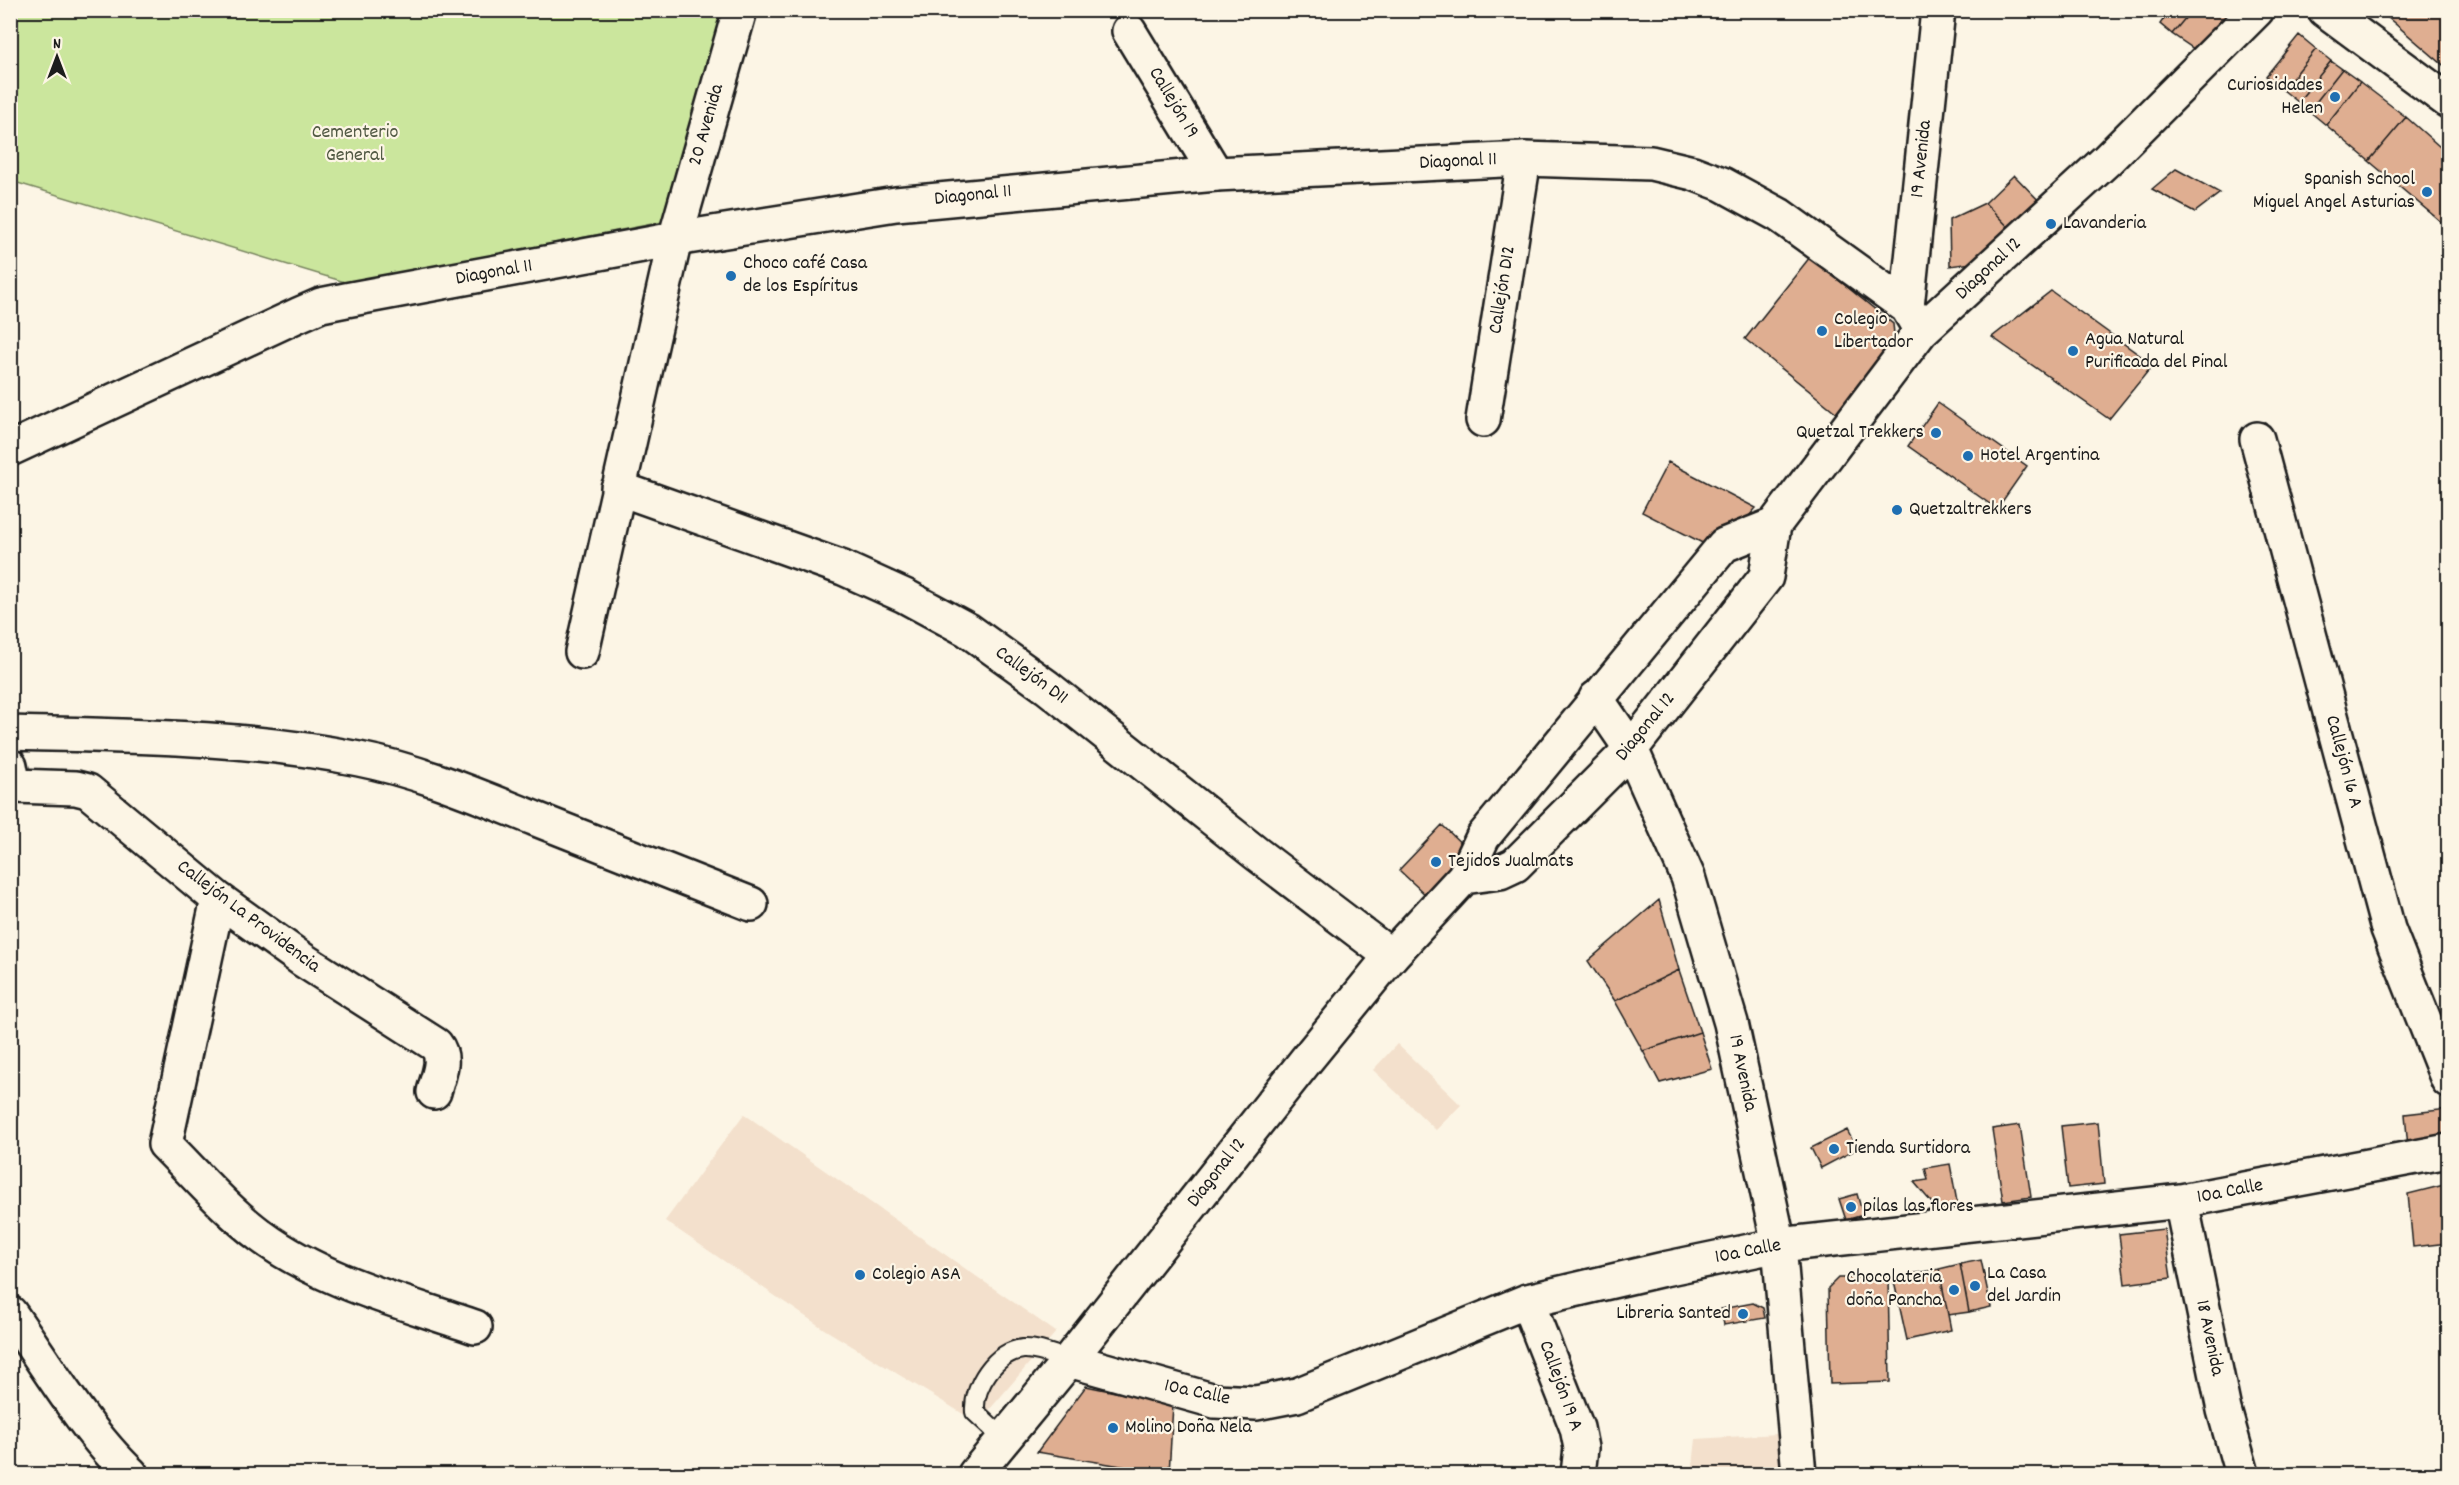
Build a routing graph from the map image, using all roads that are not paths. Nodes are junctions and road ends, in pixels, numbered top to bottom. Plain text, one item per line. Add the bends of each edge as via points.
1 (740, 10) edge
2 (1938, 10) edge
3 (2257, 10) edge
4 (2325, 10) edge
5 (1129, 31) dead end
6 (2448, 101) edge
7 (1524, 159) junction
8 (1216, 174) junction
9 (675, 239) junction
10 (1914, 319) junction
11 (1483, 420) dead end
12 (2257, 439) dead end
13 (10, 449) edge
14 (618, 488) junction
15 (1774, 525) junction
16 (582, 652) dead end
17 (1596, 698) junction
18 (10, 733) edge
19 (1631, 749) junction
20 (12, 776) edge
21 (1464, 877) junction
22 (218, 899) junction
23 (751, 904) dead end
24 (1391, 956) junction
25 (2448, 1080) edge
26 (434, 1092) dead end
27 (2448, 1151) edge
28 (2181, 1201) junction
29 (1779, 1245) junction
30 (1527, 1300) junction
31 (10, 1313) edge
32 (475, 1327) dead end
33 (1069, 1360) junction
34 (1003, 1438) junction
35 (131, 1474) edge
36 (975, 1474) edge
37 (1578, 1474) edge
38 (1799, 1474) edge
39 (2242, 1474) edge

1 - 9 street, 20 Avenida
2 - 10 street, 19 Avenida
3 - 10 street, Diagonal 12 via 2107,160
4 - 6 street
5 - 8 street, Callejón 19
7 - 8 street, Diagonal 11
7 - 10 street, Diagonal 11 via 1651,163 1713,180 1779,215
7 - 11 street, Callejón D12
8 - 9 street, Diagonal 11 via 908,203
9 - 13 street, Diagonal 11 via 321,306
9 - 14 street, 20 Avenida
10 - 15 street, Diagonal 12
12 - 25 street, Callejón 16 A via 2388,930
14 - 16 street, 20 Avenida
14 - 24 street, Callejón D11 via 843,568 968,630 1047,687
15 - 17 street, Diagonal 12 via 1724,545
15 - 19 street, Diagonal 12 via 1766,577
17 - 19 street, 19 Avenida
17 - 21 street, Diagonal 12 via 1483,837
18 - 23 street via 238,743 361,759 460,789
19 - 21 street, Diagonal 12 via 1515,865 1500,872
19 - 29 street, 19 Avenida via 1688,877 1731,1023
20 - 22 street, Callejón La Providencia via 88,791
21 - 24 street, Diagonal 12
22 - 26 street, Callejón La Providencia via 303,960 436,1045 442,1062
22 - 32 street via 165,1144 260,1236 294,1257 327,1275
24 - 33 street, Diagonal 12
27 - 28 street, 10a Calle
28 - 29 street, 10a Calle
28 - 39 street, 18 Avenida via 2224,1410
29 - 30 street, 10a Calle
29 - 38 street, 19 Avenida
30 - 33 street, 10a Calle via 1297,1395 1256,1403 1215,1401
30 - 37 street, Callejón 19 A via 1577,1428 1581,1448
31 - 35 street via 67,1396
33 - 34 street, Diagonal 12
33 - 34 lane via 1021,1349 997,1362 979,1385 975,1412
34 - 36 street, Diagonal 12

